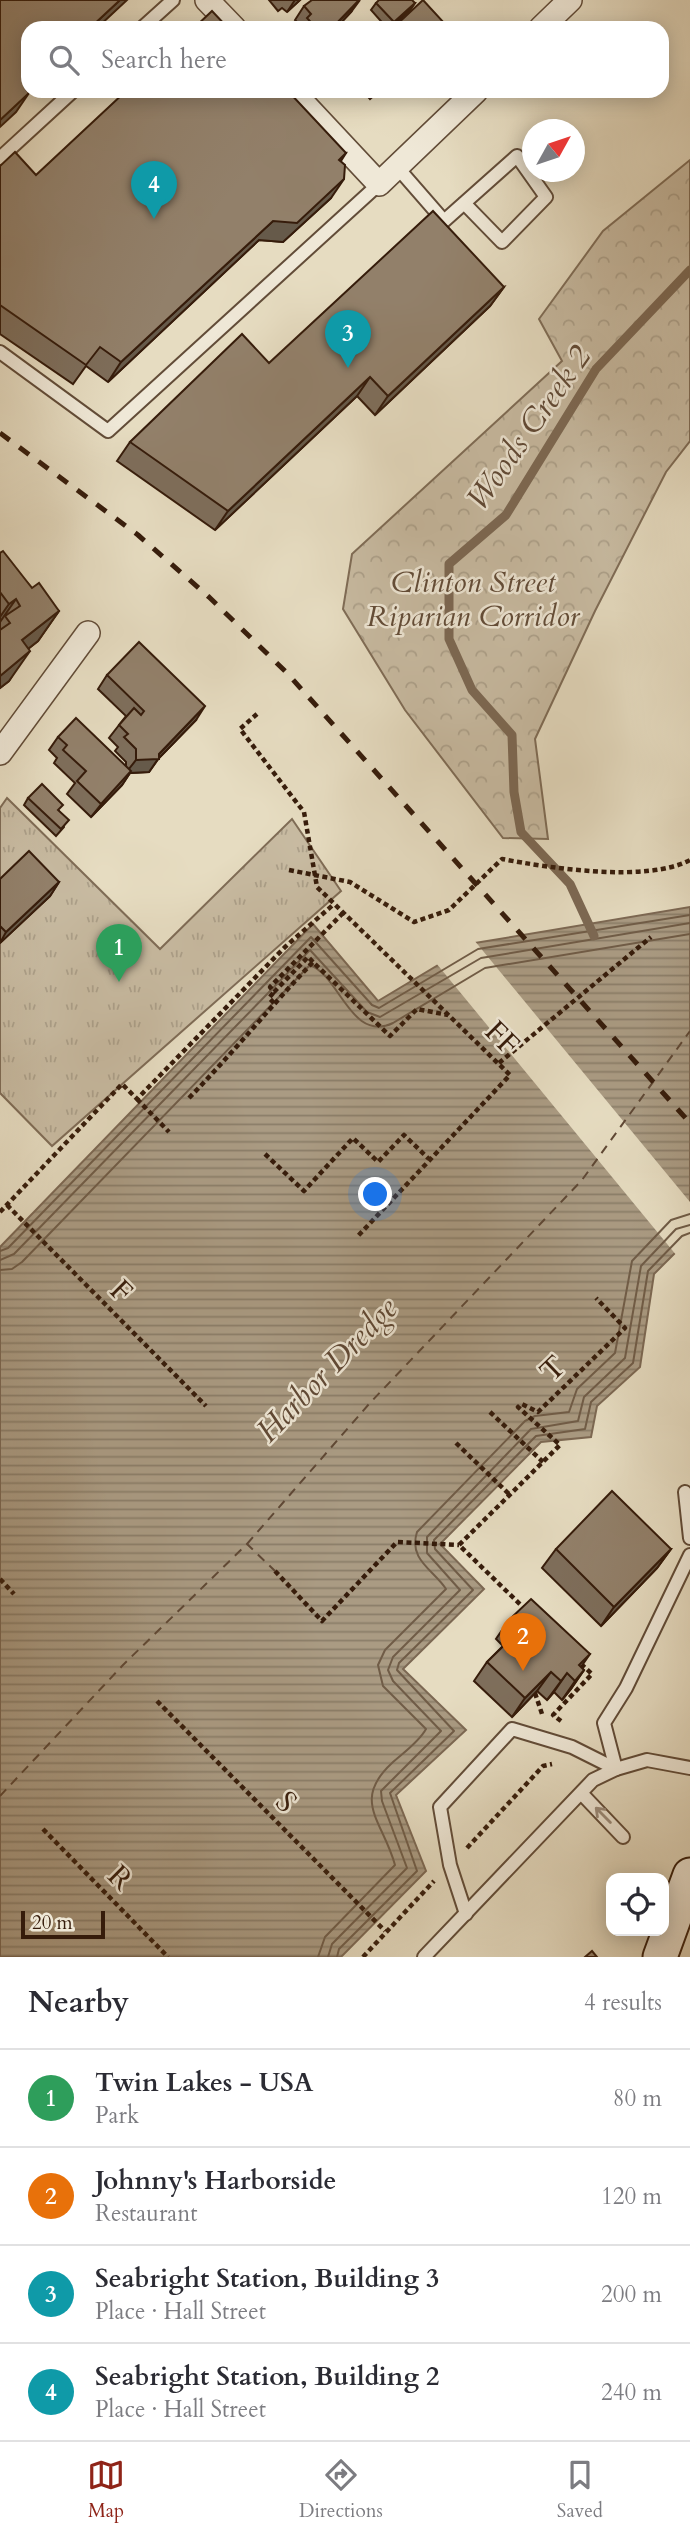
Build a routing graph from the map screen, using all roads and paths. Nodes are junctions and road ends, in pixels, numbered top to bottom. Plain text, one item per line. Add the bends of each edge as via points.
1 (173, 0) edge
2 (207, 0) edge
3 (569, 0) edge
4 (150, 21) edge
5 (226, 21) edge
6 (548, 21) edge
7 (65, 98) edge
8 (299, 98) edge
9 (469, 98) edge
10 (0, 158) edge
11 (397, 167) junction
12 (379, 184) junction
13 (464, 203) junction
14 (0, 352) edge
15 (88, 633) dead end
16 (257, 714) dead end
17 (0, 753) edge
18 (690, 860) edge
19 (289, 870) dead end
20 (315, 873) junction
21 (334, 904) junction
22 (343, 913) junction
23 (651, 937) dead end
24 (313, 962) junction
25 (274, 992) junction
26 (274, 1003) junction
27 (449, 1015) junction
28 (499, 1063) junction
29 (189, 1098) dead end
30 (137, 1099) junction
31 (169, 1132) dead end
32 (265, 1154) dead end
33 (429, 1159) junction
34 (7, 1205) junction
35 (0, 1212) edge
36 (356, 1237) dead end
37 (596, 1298) dead end
38 (205, 1406) dead end
39 (490, 1412) dead end
40 (456, 1443) dead end
41 (543, 1462) junction
42 (685, 1492) dead end
43 (510, 1495) junction
44 (690, 1538) edge
45 (460, 1545) junction
46 (690, 1555) edge
47 (275, 1572) dead end
48 (0, 1580) edge
49 (14, 1594) dead end
50 (535, 1619) edge
51 (573, 1656) edge
52 (157, 1701) dead end
53 (564, 1723) dead end
54 (554, 1763) dead end
55 (690, 1768) edge
56 (615, 1769) junction
57 (582, 1794) junction
58 (43, 1829) dead end
59 (624, 1836) dead end
60 (461, 1853) dead end
61 (690, 1875) edge
62 (436, 1879) dead end
63 (466, 1914) junction
64 (385, 1931) junction
65 (429, 1956) edge
66 (168, 1957) edge
67 (363, 1957) edge
68 (660, 1957) edge

1 - 4 lane
2 - 5 street
3 - 6 street
7 - 10 lane
8 - 12 street
9 - 11 street
11 - 12 street
11 - 13 lane via 444,221
12 - 14 lane via 108,431
13 - 13 lane via 517,156 546,197 502,242
15 - 17 street
16 - 20 path via 240,729 304,812
18 - 20 path via 673,869 564,871 502,859 449,910 414,922 350,882
19 - 20 path
20 - 21 path, FF via 317,887
21 - 22 path, FF
21 - 30 path via 285,947
22 - 25 path via 270,987
22 - 27 path, FF
23 - 28 path
24 - 25 path via 308,957
24 - 26 path
24 - 27 path via 390,1036 416,1009
25 - 26 path via 269,998
26 - 29 path via 236,1051
27 - 28 path, FF
28 - 33 path, FF via 510,1075
30 - 31 path
30 - 34 path via 122,1084
32 - 33 path via 304,1191 353,1138 378,1162 404,1135
33 - 36 path, FF
34 - 35 path
34 - 38 path, F
37 - 41 path, T via 625,1328 538,1412 522,1404 518,1407 560,1446
39 - 41 path
40 - 43 path
41 - 43 path
42 - 44 lane
43 - 45 path
45 - 47 path via 397,1542 322,1621
45 - 50 path
46 - 56 lane via 626,1688 604,1723
48 - 49 path
51 - 53 path via 592,1674 553,1715
52 - 64 path, S
54 - 60 path via 543,1766
55 - 56 lane via 647,1760
56 - 57 lane via 593,1780
56 - 63 lane via 572,1747 512,1729 440,1807 450,1865
59 -> 57 lane
57 - 63 lane
58 - 66 path, R
61 - 68 street
62 - 64 path
63 - 65 lane
64 - 67 path

